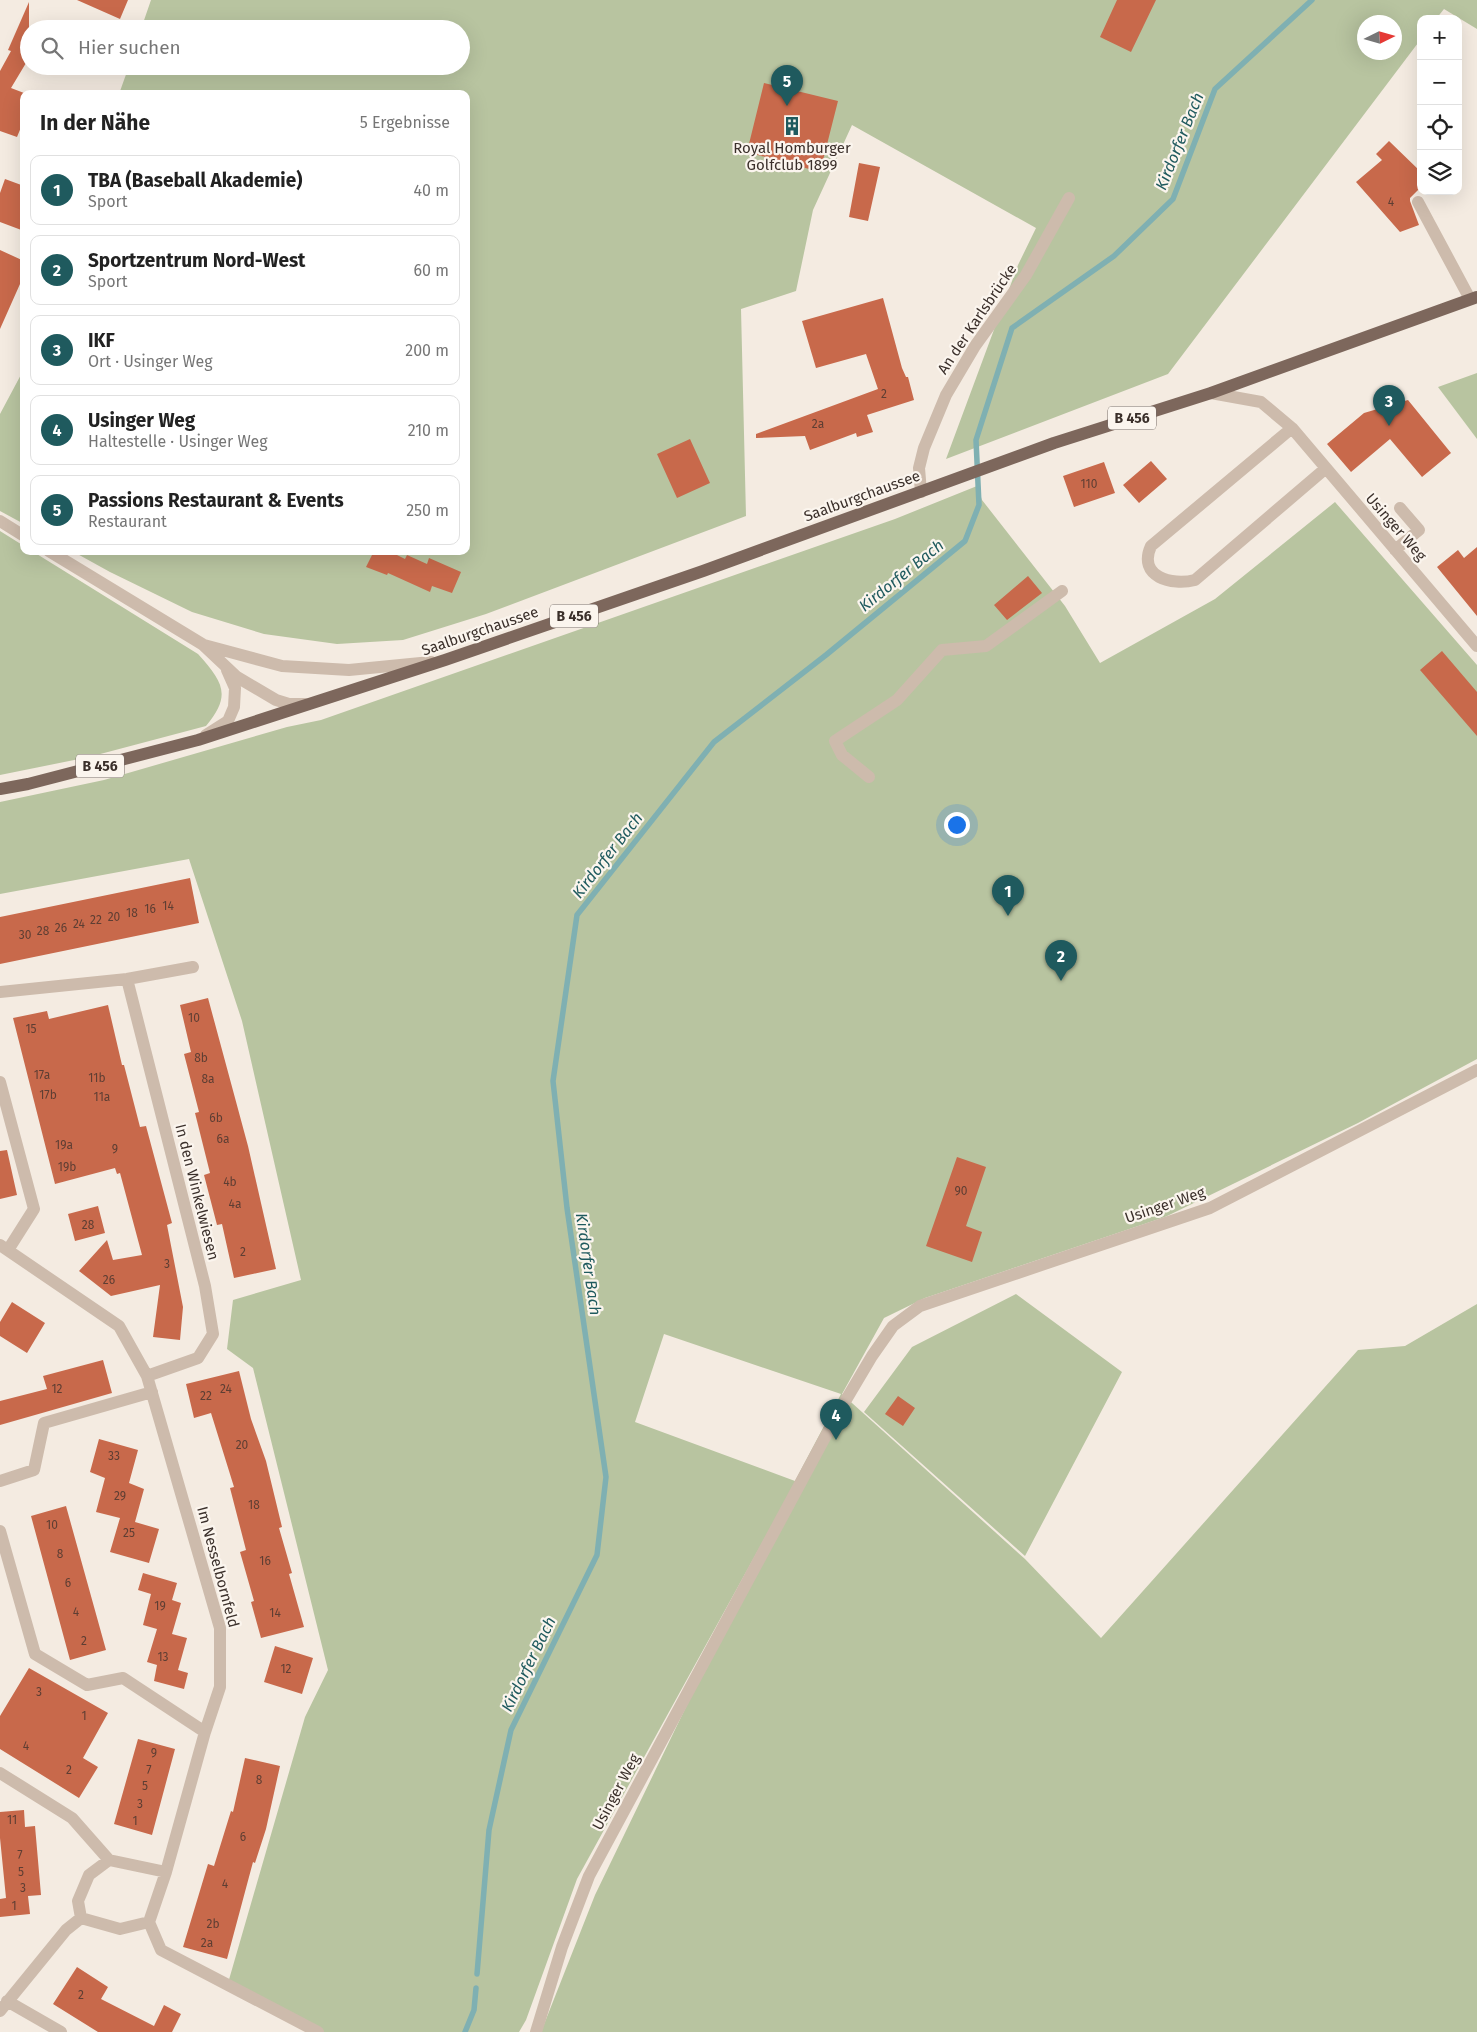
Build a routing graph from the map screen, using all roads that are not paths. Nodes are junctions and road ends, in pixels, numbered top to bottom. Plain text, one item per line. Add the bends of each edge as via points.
1 (1069, 198) dead end
2 (1418, 202) dead end
3 (1473, 298) edge
4 (1210, 393) junction
5 (1292, 428) junction
6 (1325, 469) junction
7 (921, 492) junction
8 (1400, 508) dead end
9 (0, 521) edge
10 (20, 534) edge
11 (1395, 550) junction
12 (56, 555) edge
13 (1062, 591) dead end
14 (202, 644) junction
15 (1477, 646) edge
16 (445, 660) junction
17 (226, 668) junction
18 (314, 702) junction
19 (198, 740) junction
20 (869, 777) dead end
21 (0, 789) edge
22 (193, 967) dead end
23 (127, 979) junction
24 (0, 992) edge
25 (1477, 1070) edge
26 (0, 1082) edge
27 (4, 1248) edge
28 (147, 1376) junction
29 (152, 1392) junction
30 (0, 1481) edge
31 (0, 1532) edge
32 (205, 1732) junction
33 (0, 1773) edge
34 (109, 1860) junction
35 (166, 1872) junction
36 (81, 1918) junction
37 (149, 1922) junction
38 (4, 2006) edge
39 (61, 2032) edge
40 (318, 2032) edge
41 (536, 2032) edge

1 - 7 street, An der Karlsbrücke via 1026,275 975,346 946,395 924,448 919,468
2 - 3 street
3 - 4 main road, B 456
4 - 5 street, Usinger Weg via 1261,402
4 - 7 main road, Saalburgchaussee / B 456 via 1054,443
5 - 6 street, Usinger Weg
5 - 6 street via 1151,546 1143,568 1173,582 1195,580
6 - 11 street, Usinger Weg
7 - 16 main road, Saalburgchaussee / B 456
8 - 11 street via 1419,530
9 - 10 street
11 - 15 street, Usinger Weg
12 - 14 street
13 - 20 street via 986,646 942,650 897,700 835,741 842,755
14 - 16 street via 282,666 340,670
14 - 17 street
16 - 18 main road, Saalburgchaussee / B 456
17 - 18 street via 276,700 295,704
17 - 19 street via 235,688 234,707 228,721
18 - 19 main road, Saalburgchaussee / B 456
19 - 21 main road, Saalburgchaussee / B 456
22 - 23 street
23 - 24 street
23 - 28 street, In den Winkelwiesen via 205,1286 213,1334 198,1358
25 - 41 street, Usinger Weg via 1210,1208 920,1306 892,1326 826,1435 589,1876 562,1947
26 - 27 street via 34,1209
27 - 28 street, Im Nesselbornfeld via 120,1326
28 - 29 street, Im Nesselbornfeld
29 - 30 street via 44,1424 34,1470
29 - 32 street, Im Nesselbornfeld via 220,1628 220,1687
31 - 32 street via 34,1654 87,1685 123,1678
32 - 35 street, Im Nesselbornfeld
33 - 34 street via 72,1818
34 - 35 street
34 - 36 street via 89,1875 78,1901
35 - 37 street, Im Nesselbornfeld
36 - 37 street via 120,1929
36 - 38 street via 66,1930
37 - 40 street via 160,1950
38 - 39 street

